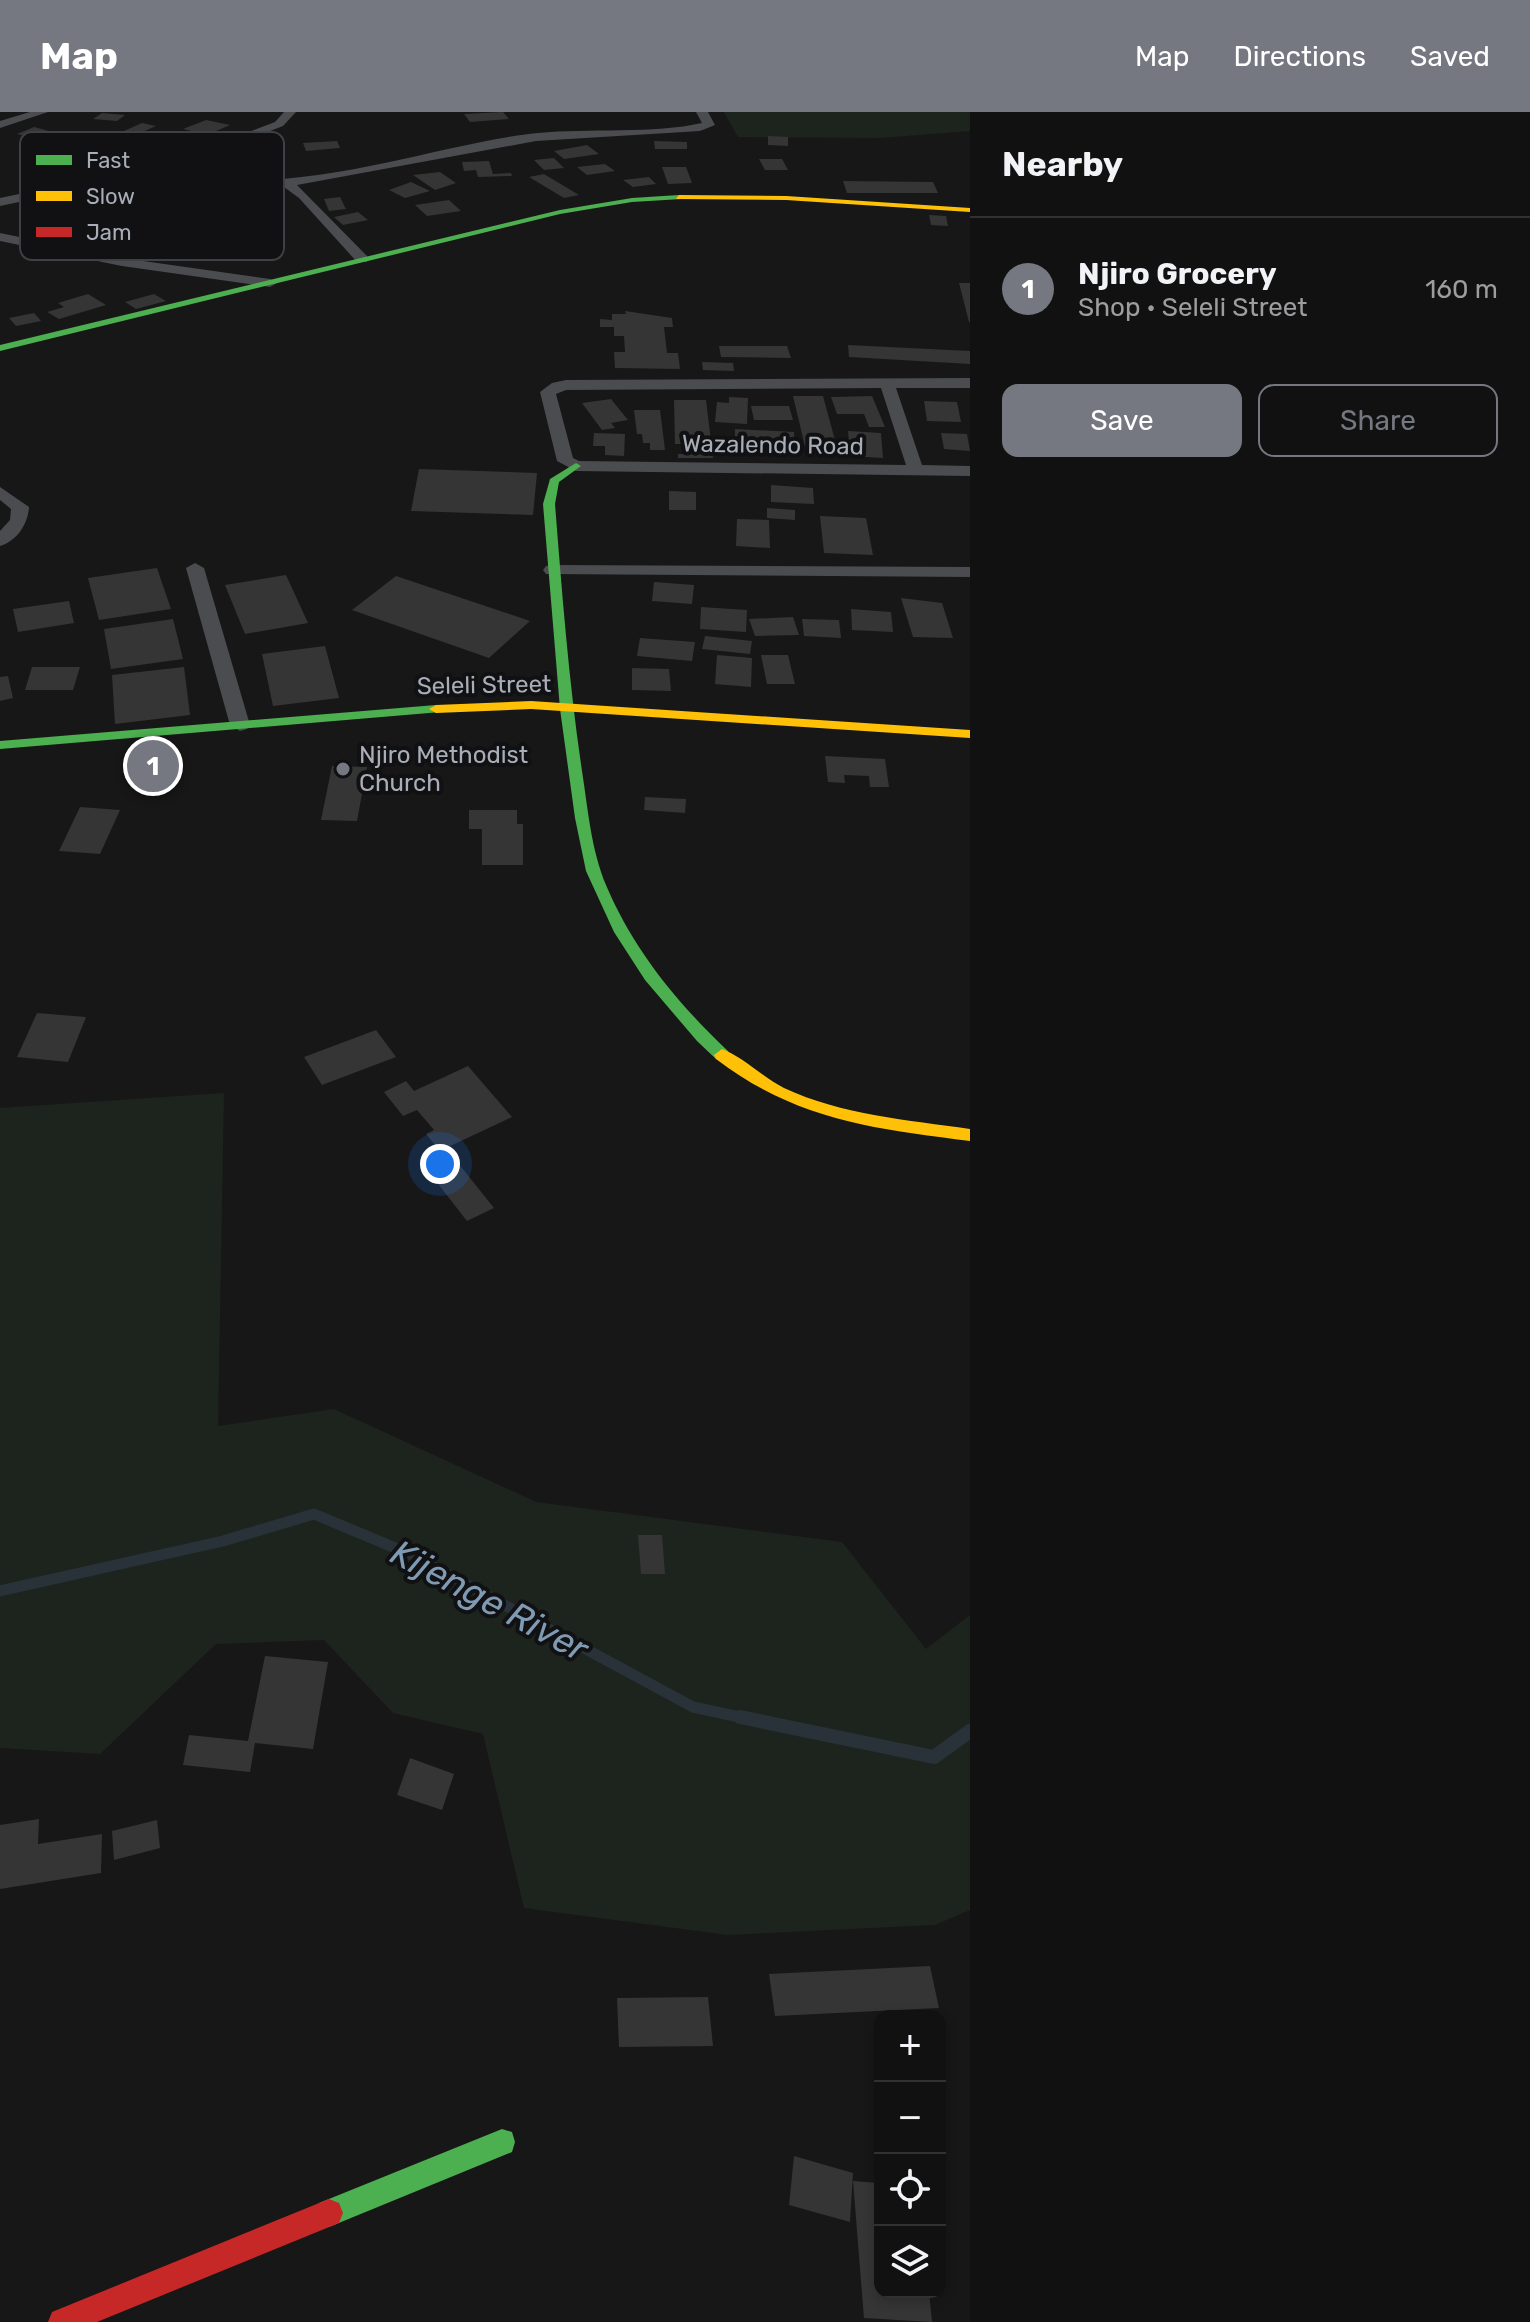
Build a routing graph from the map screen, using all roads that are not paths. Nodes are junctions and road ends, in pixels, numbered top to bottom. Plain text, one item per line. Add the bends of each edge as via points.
1 (42, 112) edge
2 (290, 112) edge
3 (702, 112) edge
4 (0, 125) edge
5 (258, 132) edge
6 (284, 183) edge
7 (287, 183) junction
8 (20, 198) edge
9 (0, 202) edge
10 (970, 210) edge
11 (0, 237) edge
12 (20, 241) edge
13 (362, 259) junction
14 (112, 260) edge
15 (270, 283) junction
16 (0, 348) edge
17 (970, 383) edge
18 (887, 384) junction
19 (576, 466) junction
20 (916, 471) junction
21 (970, 471) edge
22 (0, 492) edge
23 (0, 541) edge
24 (195, 568) dead end
25 (552, 570) junction
26 (966, 577) edge
27 (565, 707) junction
28 (240, 725) junction
29 (970, 734) edge
30 (0, 745) edge
31 (970, 1135) edge
32 (502, 2142) dead end
33 (62, 2322) edge

1 - 4 street
2 - 5 street via 279,124
3 - 7 street via 709,125 700,128 536,137
6 - 7 street
7 - 13 street
8 - 9 street
10 - 13 street via 709,197 646,199 560,212
11 - 12 street
13 - 15 street
14 - 15 street
15 - 16 street
17 - 18 street
18 - 19 street via 557,386 548,392 551,409 565,461
18 - 20 street
19 - 20 street, Wazalendo Road
19 - 25 street via 554,481 550,491
20 - 21 street, Wazalendo Road
22 - 23 street via 20,507 19,521
24 - 28 street
25 - 26 street
25 - 27 street
27 - 28 street, Seleli Street via 398,711
27 - 29 street, Seleli Street
27 - 31 street via 597,881 624,938 689,1025 735,1066 790,1100 868,1121
28 - 30 street, Seleli Street
32 - 33 street

